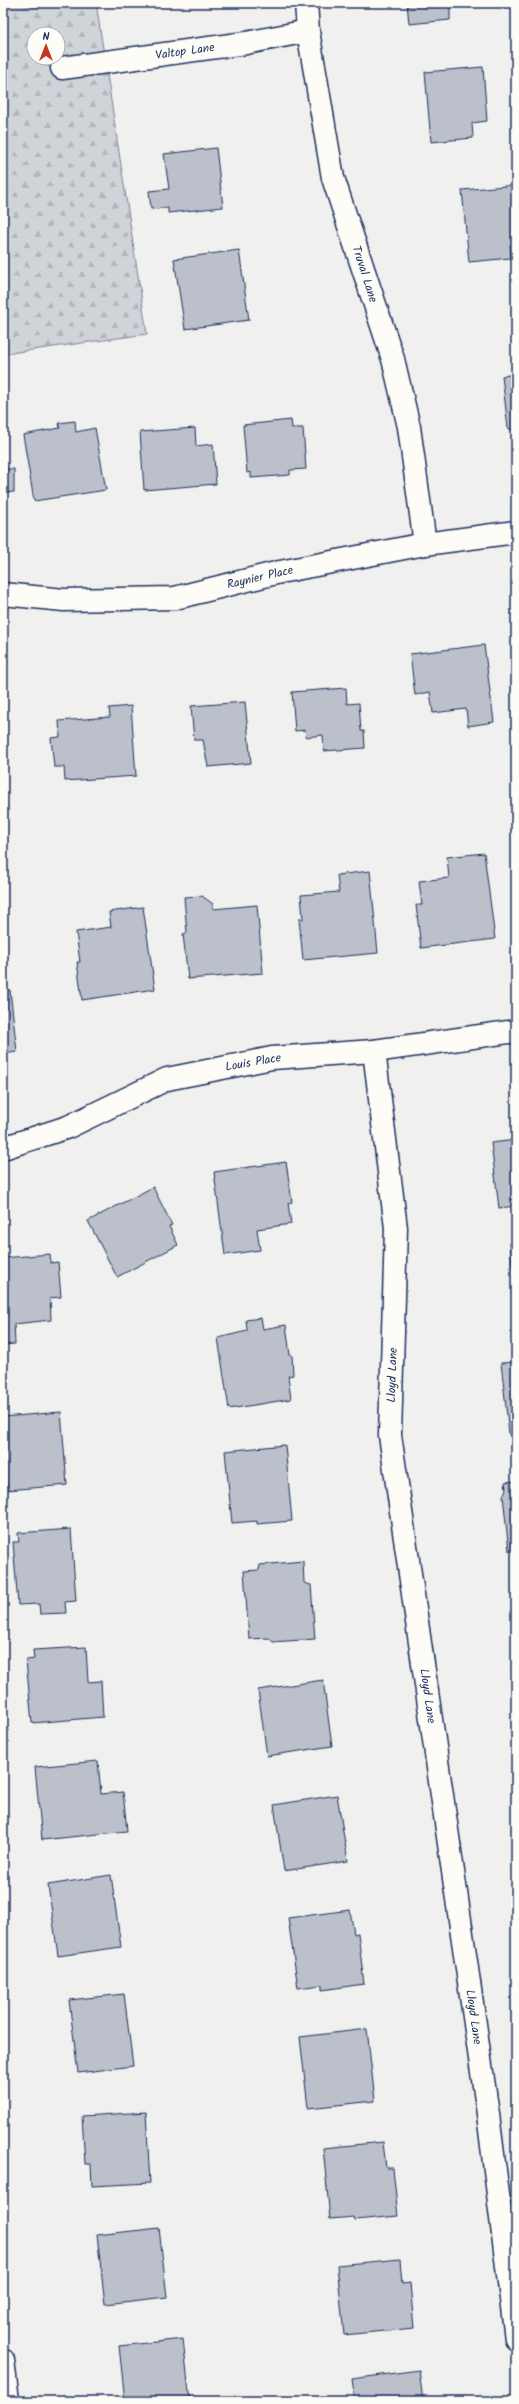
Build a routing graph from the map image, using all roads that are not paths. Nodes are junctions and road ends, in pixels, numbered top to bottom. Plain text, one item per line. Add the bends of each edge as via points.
1 (306, 3) edge
2 (308, 31) junction
3 (62, 68) dead end
4 (516, 532) edge
5 (425, 544) junction
6 (3, 594) edge
7 (516, 1031) edge
8 (374, 1051) junction
9 (3, 1148) edge
10 (516, 2339) edge
11 (3, 2360) edge
12 (8, 2401) edge

1 - 2 street, Truval Lane
2 - 3 street, Valtop Lane via 246,43
2 - 5 street, Truval Lane via 333,178 393,359 409,427
4 - 5 street, Raynier Place
5 - 6 street, Raynier Place via 280,572 175,598 64,600
7 - 8 street, Louis Place
8 - 9 street, Louis Place via 272,1058 167,1079 68,1127
8 - 10 street, Lloyd Lane via 396,1228 390,1435 488,2114
11 - 12 street

